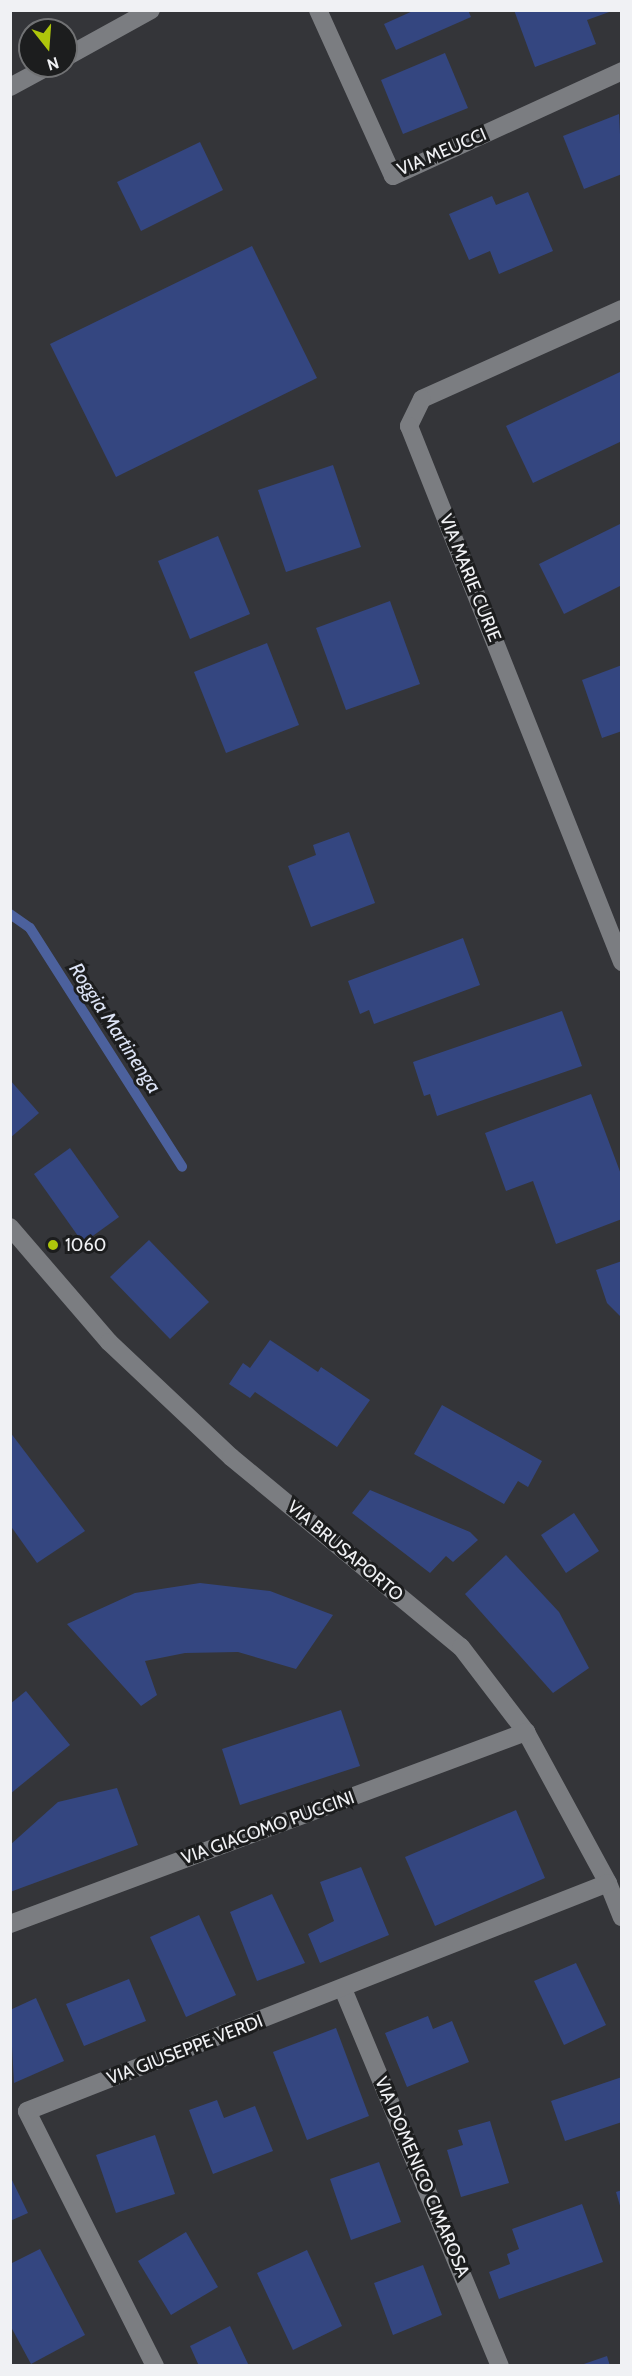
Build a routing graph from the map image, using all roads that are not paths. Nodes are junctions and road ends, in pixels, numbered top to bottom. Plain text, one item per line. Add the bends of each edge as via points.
1 (151, 10) edge
2 (318, 10) edge
3 (78, 50) edge
4 (621, 71) edge
5 (27, 78) edge
6 (10, 87) edge
7 (621, 309) edge
8 (621, 962) edge
9 (10, 1227) edge
10 (526, 1732) junction
11 (608, 1883) junction
12 (621, 1917) edge
13 (10, 1924) edge
14 (343, 1989) junction
15 (154, 2366) edge
16 (500, 2366) edge

1 - 3 street
2 - 4 street, VIA MEUCCI via 393,176
5 - 6 street
7 - 8 street, VIA MARIE CURIE via 422,399 409,426
9 - 10 street, VIA BRUSAPORTO via 109,1342 214,1441 461,1647
10 - 11 street, VIA BRUSAPORTO
10 - 13 street, VIA GIACOMO PUCCINI
11 - 12 street, VIA BRUSAPORTO
11 - 14 street, VIA GIUSEPPE VERDI
14 - 15 street, VIA GIUSEPPE VERDI via 27,2111
14 - 16 street, VIA DOMENICO CIMAROSA

